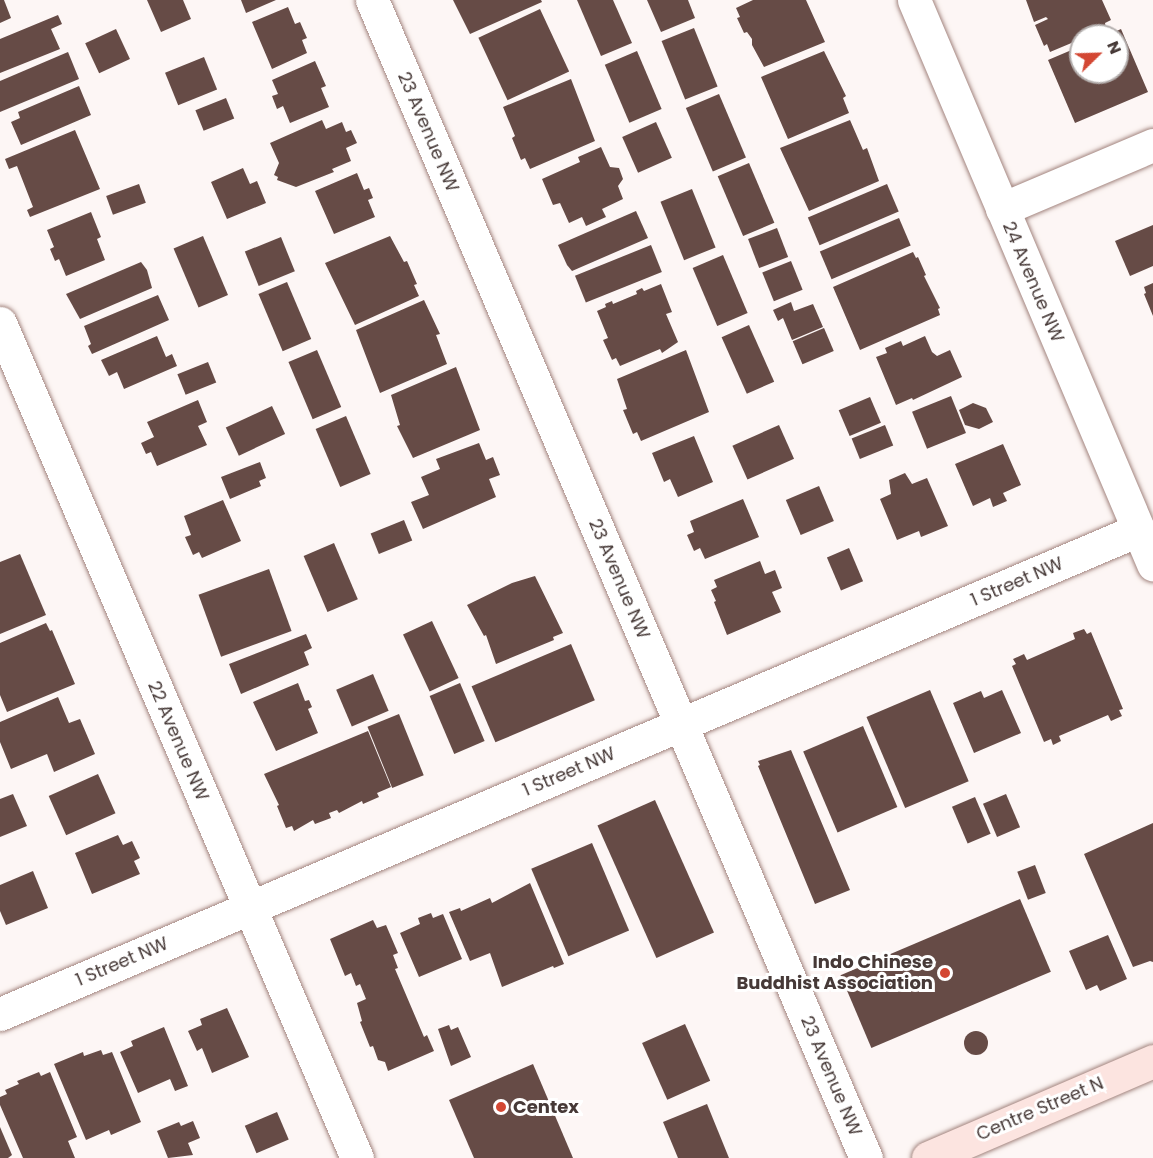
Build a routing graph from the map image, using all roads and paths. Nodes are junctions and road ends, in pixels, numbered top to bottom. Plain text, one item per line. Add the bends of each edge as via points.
1 (372, 0) edge
2 (914, 0) edge
3 (1153, 145) edge
4 (1002, 209) junction
5 (0, 323) edge
6 (1138, 530) junction
7 (1153, 564) edge
8 (681, 725) junction
9 (250, 908) junction
10 (0, 1014) edge
11 (1153, 1061) edge
12 (357, 1158) edge
13 (866, 1158) edge
14 (928, 1158) edge

1 - 8 street, 23 Avenue NW
2 - 4 street, 24 Avenue NW
3 - 4 street
4 - 6 street, 24 Avenue NW
5 - 9 street, 22 Avenue NW
6 - 7 street, 24 Avenue NW
6 - 8 street, 1 Street NW
8 - 9 street, 1 Street NW
8 - 13 street, 23 Avenue NW
9 - 10 street, 1 Street NW
9 - 12 street, 22 Avenue NW
11 - 14 main road, Centre Street N

